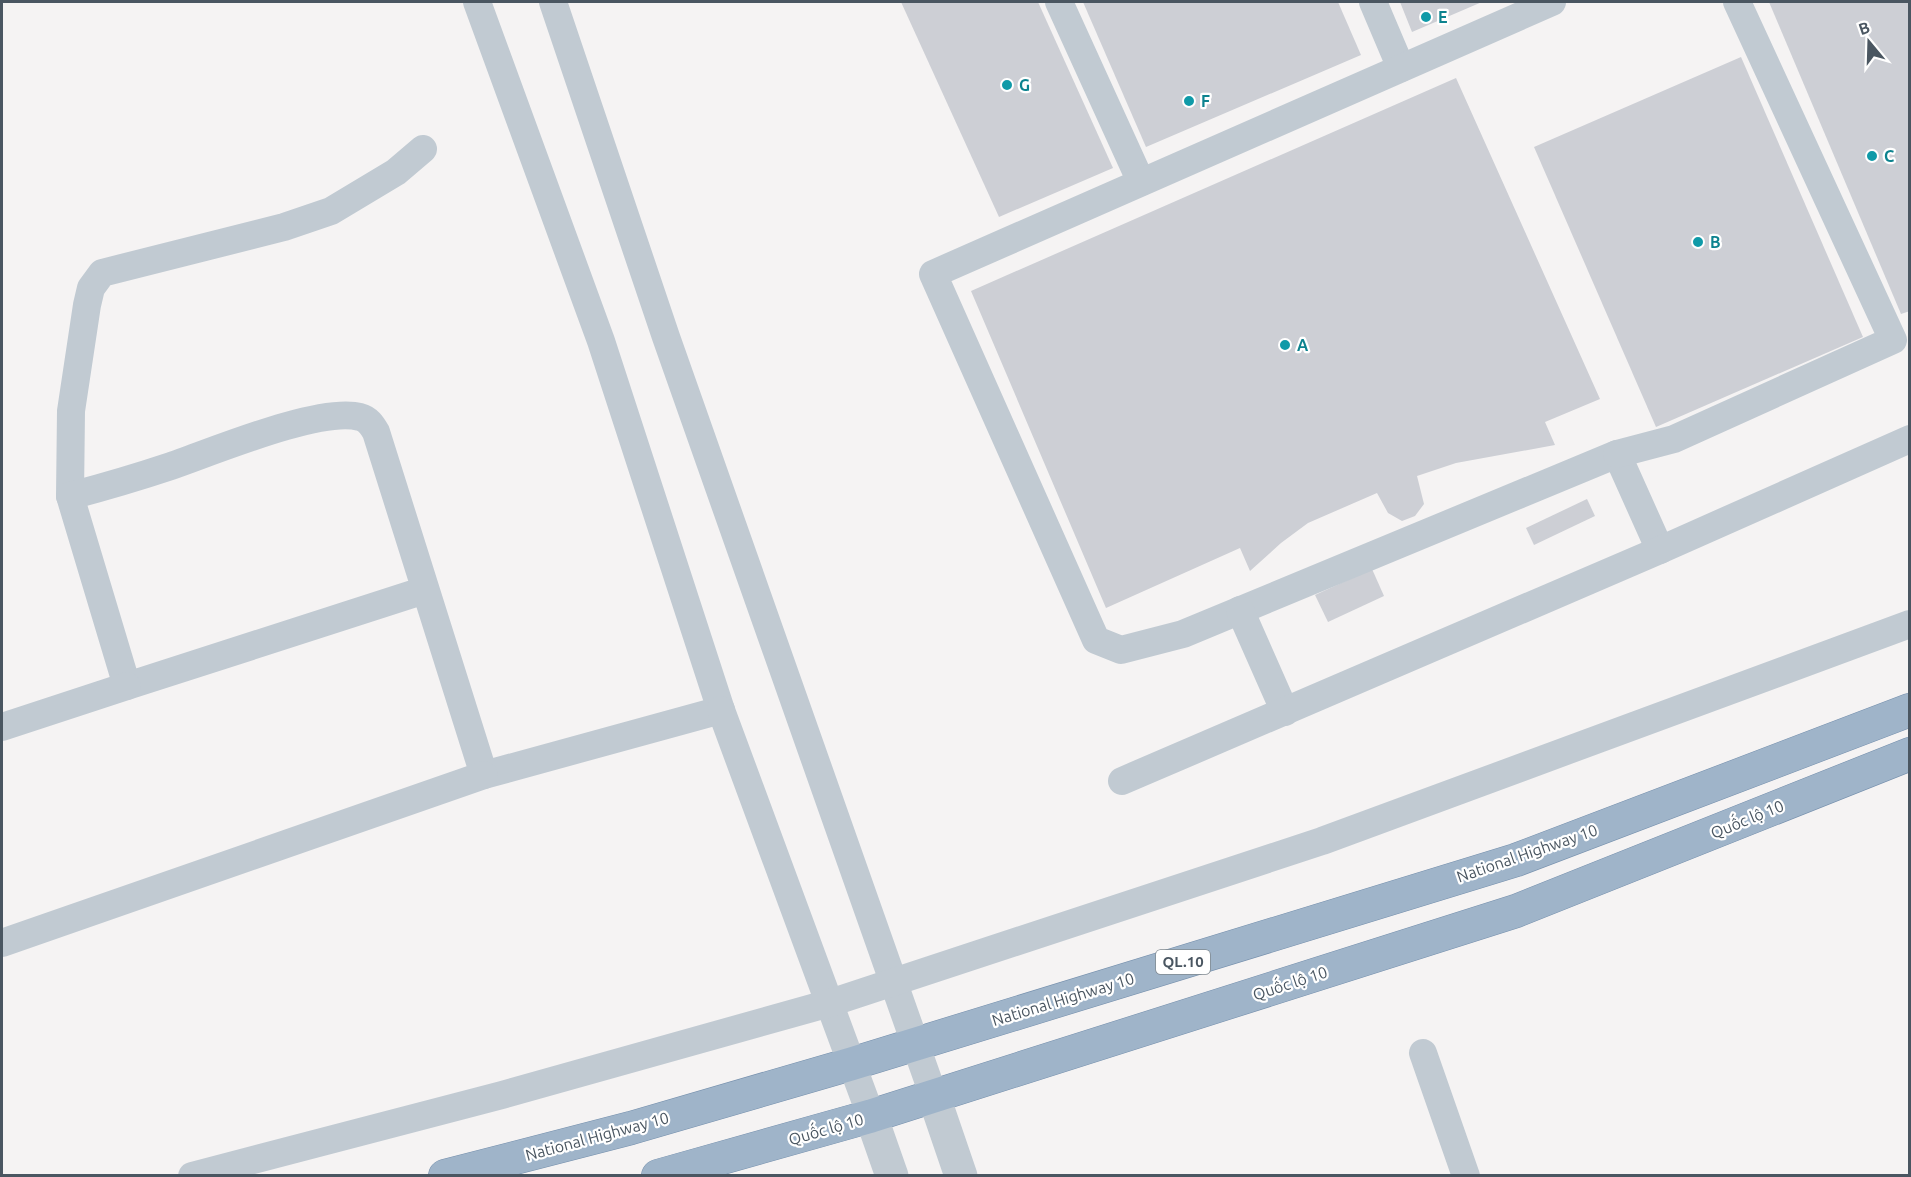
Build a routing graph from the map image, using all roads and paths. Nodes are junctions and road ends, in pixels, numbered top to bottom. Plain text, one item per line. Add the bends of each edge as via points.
1 (477, 2) edge
2 (553, 2) edge
3 (1059, 2) edge
4 (1373, 2) edge
5 (1552, 2) edge
6 (1737, 2) edge
7 (1401, 68) junction
8 (423, 149) dead end
9 (1141, 182) junction
10 (1904, 344) edge
11 (1910, 439) edge
12 (1617, 454) junction
13 (70, 496) junction
14 (1660, 550) junction
15 (425, 590) junction
16 (1240, 610) junction
17 (1910, 624) edge
18 (127, 686) junction
19 (721, 710) junction
20 (1910, 710) edge
21 (1285, 711) junction
22 (2, 727) edge
23 (1910, 754) edge
24 (484, 775) junction
25 (1122, 781) dead end
26 (2, 943) edge
27 (893, 982) junction
28 (830, 1003) junction
29 (916, 1044) junction
30 (1423, 1053) dead end
31 (851, 1064) junction
32 (934, 1097) junction
33 (871, 1116) junction
34 (192, 1176) edge
35 (445, 1176) edge
36 (658, 1176) edge
37 (892, 1176) edge
38 (961, 1176) edge
39 (1466, 1176) edge

1 - 19 street via 601,341
2 - 27 street via 666,337
3 - 9 street
4 - 7 street
5 - 7 street
6 - 10 street
7 - 9 street
8 - 13 street via 396,172 331,211 284,227 102,273 91,288 87,305 70,411
9 - 16 street via 933,274 1096,640 1121,650 1183,634
10 - 12 street via 1674,439
11 - 14 street
12 - 14 street
12 - 16 street
13 - 15 street via 290,425 344,415 361,417 376,432
13 - 18 street
14 - 21 street
15 - 18 street
15 - 24 street
16 - 21 street
17 - 27 street via 1322,841
18 - 22 street
19 - 24 street
19 - 28 street
20 - 29 highway, National Highway 10 / QL.10 via 1516,860
21 - 25 street
23 - 32 highway, Quốc lộ 10 via 1516,911
24 - 26 street
27 - 28 street
27 - 29 street
28 - 31 street
28 - 34 street
29 - 31 highway, National Highway 10 / QL.10
29 - 32 street
30 - 39 street
31 - 33 street
31 - 35 highway, National Highway 10 / QL.10 via 631,1128
32 - 33 highway, Quốc lộ 10
32 - 38 street
33 - 36 highway, Quốc lộ 10
33 - 37 street

